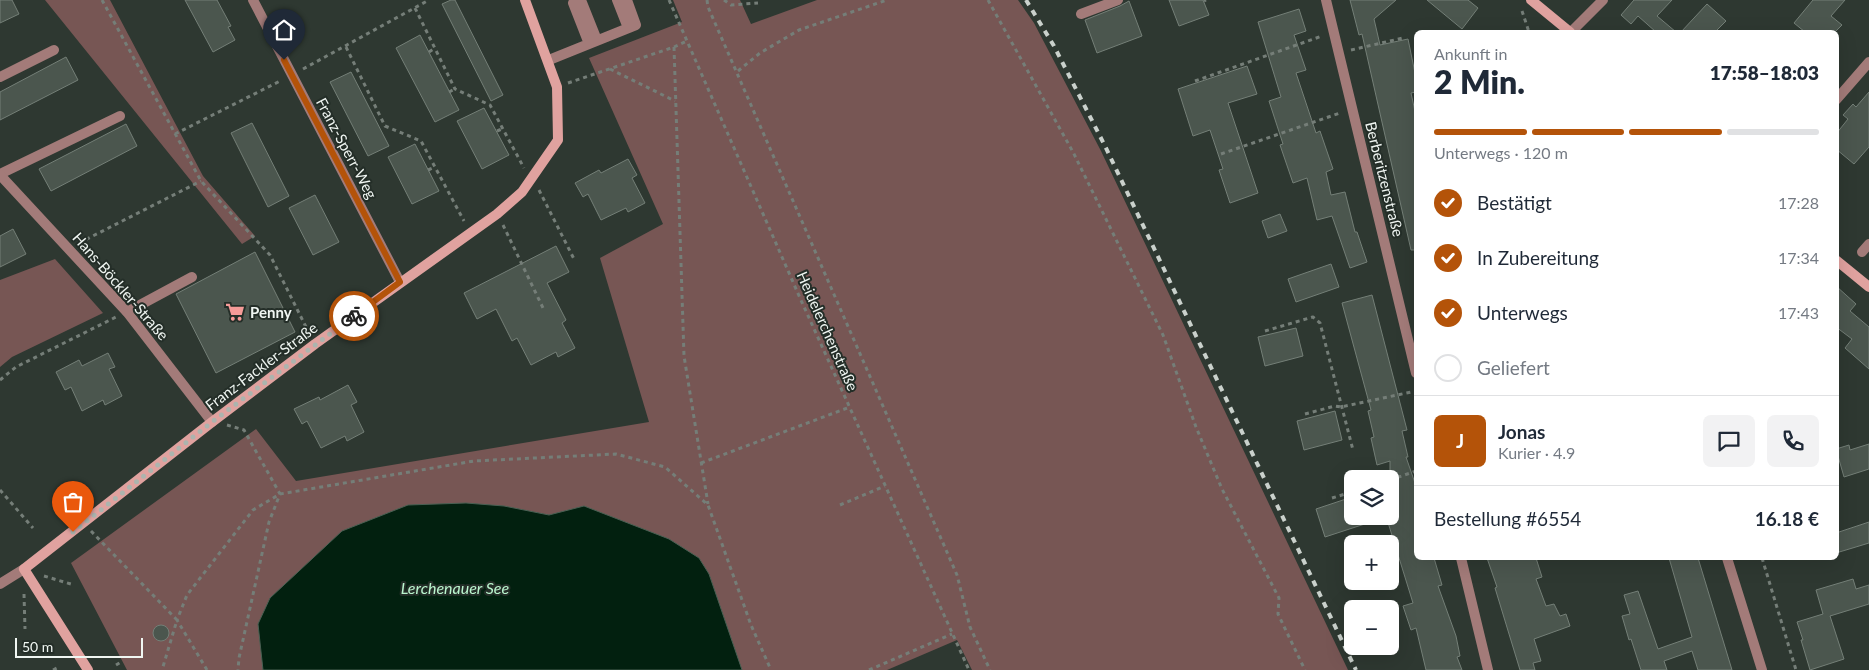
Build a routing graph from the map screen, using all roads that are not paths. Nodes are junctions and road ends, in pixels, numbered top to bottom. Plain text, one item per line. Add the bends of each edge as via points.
1 (253, 0) edge
2 (525, 0) edge
3 (617, 0) edge
4 (626, 0) edge
5 (1118, 0) edge
6 (1326, 0) edge
7 (1531, 0) edge
8 (1603, 0) edge
9 (577, 1) edge
10 (1081, 14) dead end
11 (628, 28) junction
12 (1568, 30) edge
13 (1572, 30) edge
14 (593, 42) junction
15 (54, 50) dead end
16 (549, 60) junction
17 (1869, 62) edge
18 (0, 77) edge
19 (1839, 97) edge
20 (120, 116) dead end
21 (0, 174) edge
22 (1839, 263) edge
23 (192, 277) dead end
24 (400, 282) junction
25 (1869, 287) edge
26 (127, 312) junction
27 (1414, 365) edge
28 (212, 422) junction
29 (1461, 560) edge
30 (1728, 560) edge
31 (24, 569) junction
32 (0, 584) edge
33 (88, 670) edge
34 (1488, 670) edge
35 (1762, 670) edge

1 - 24 street, Franz-Sperr-Weg
2 - 16 street, Franz-Fackler-Straße
3 - 11 street
4 - 11 street via 636,25
5 - 10 street
6 - 27 street, Berberitzenstraße
7 - 12 street
8 - 13 street
9 - 14 street
11 - 14 street
14 - 16 street
15 - 18 street
16 - 24 street, Franz-Fackler-Straße via 557,87 558,140 522,192 497,214
17 - 19 street
20 - 21 street
21 - 26 street, Hans-Böckler-Straße
22 - 25 street
23 - 26 street
24 - 28 street, Franz-Fackler-Straße
26 - 28 street, Hans-Böckler-Straße
28 - 31 street, Franz-Fackler-Straße
29 - 34 street
30 - 35 street
31 - 32 street
31 - 33 street

